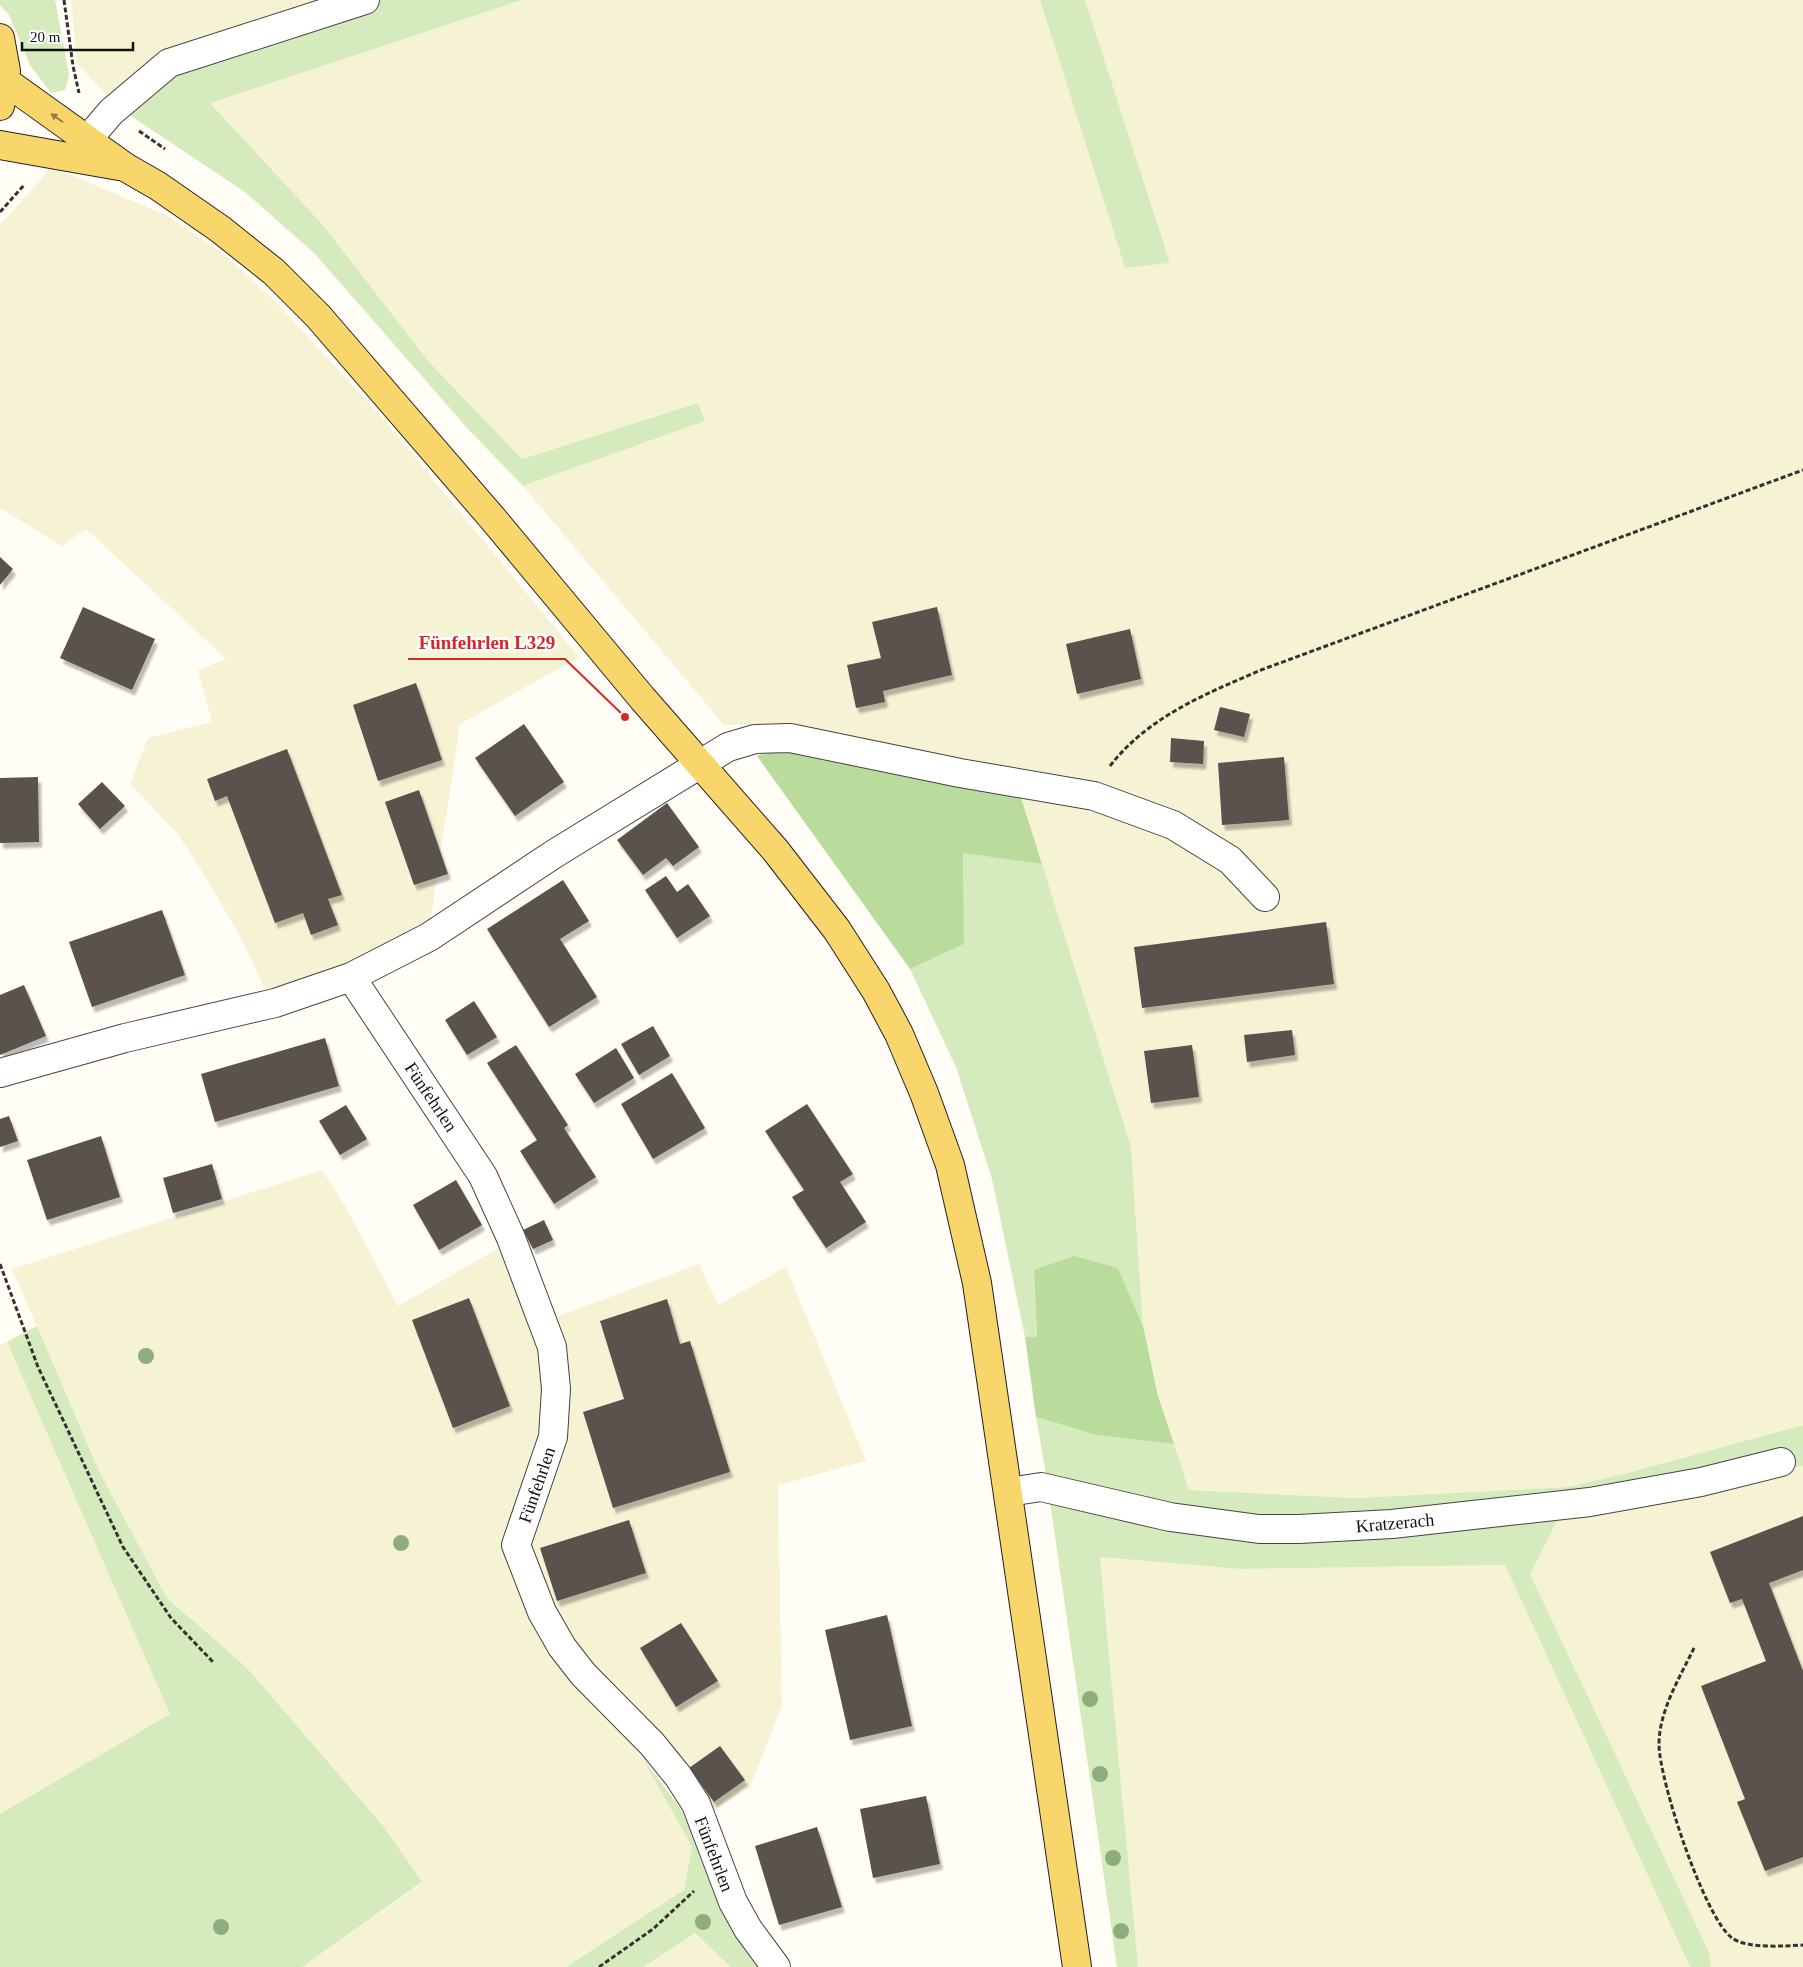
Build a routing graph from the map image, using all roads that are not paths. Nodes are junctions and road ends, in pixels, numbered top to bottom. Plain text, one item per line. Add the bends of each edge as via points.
1 (365, 0) edge
2 (0, 38) edge
3 (3, 93) edge
4 (88, 139) junction
5 (0, 146) edge
6 (125, 167) junction
7 (702, 764) junction
8 (1265, 897) dead end
9 (351, 977) junction
10 (0, 1072) edge
11 (1782, 1462) dead end
12 (1009, 1492) junction
13 (776, 1967) edge
14 (1077, 1967) edge

1 - 4 street via 169,63 110,112
2 - 3 main road via 4,52
4 -> 3 main road
4 - 6 main road
5 - 6 main road
6 - 7 main road via 220,229 274,272 318,316
7 - 8 street via 728,747 755,739 790,738 960,773 1094,796 1173,824 1230,860
7 - 9 street via 554,854 429,937
7 - 12 main road via 776,851 837,930 899,1034 924,1093 950,1165 977,1283
9 - 10 street via 275,1003 125,1038
9 - 13 street, Fünfehrlen via 483,1176 511,1238 552,1347 556,1389 553,1437 516,1545 542,1612 562,1647 678,1776 696,1804 733,1902
11 - 12 street, Kratzerach via 1701,1482 1590,1502 1401,1523 1299,1529 1259,1529 1170,1517 1041,1487
12 - 14 main road

